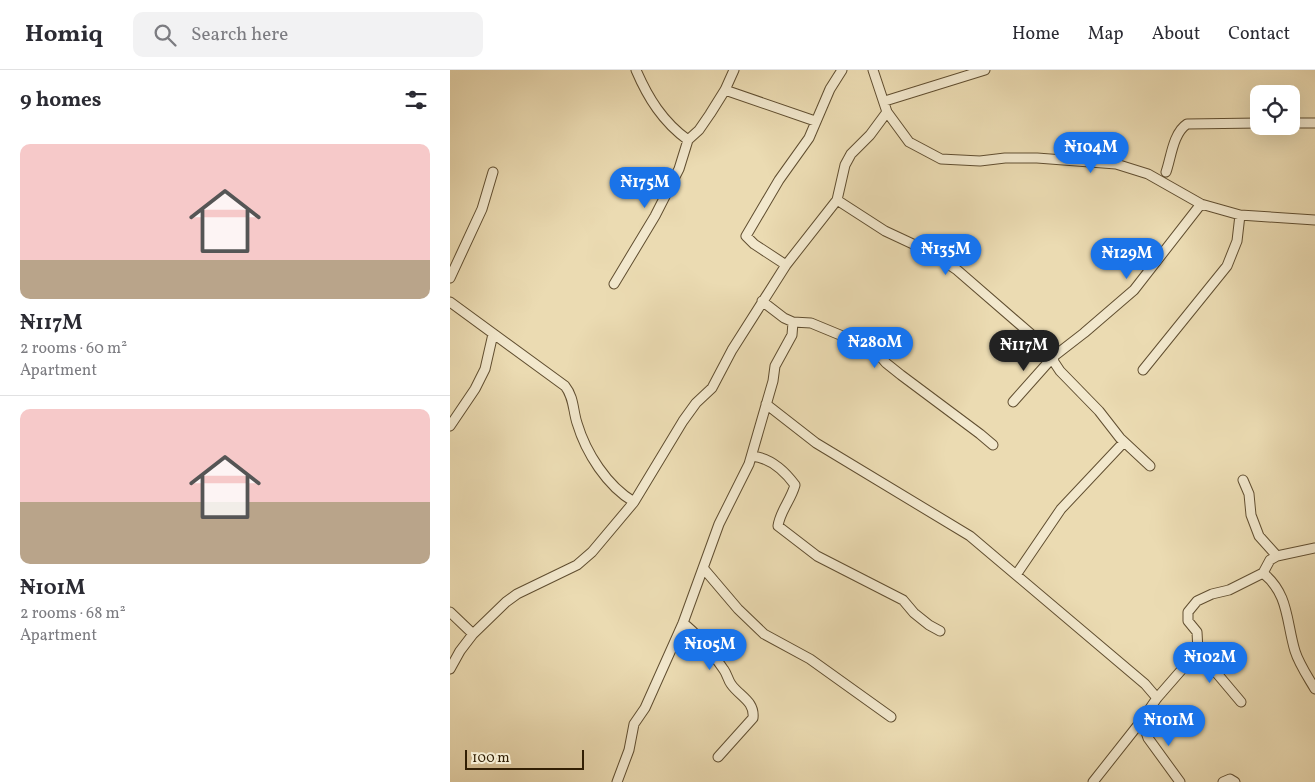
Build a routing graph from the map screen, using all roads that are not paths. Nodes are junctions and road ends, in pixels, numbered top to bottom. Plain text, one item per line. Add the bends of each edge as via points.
1 (636, 70) edge
2 (734, 70) edge
3 (842, 70) edge
4 (873, 70) edge
5 (985, 70) edge
6 (725, 90) junction
7 (885, 101) junction
8 (888, 112) junction
9 (815, 121) junction
10 (1250, 123) edge
11 (1300, 123) edge
12 (1315, 123) edge
13 (688, 140) junction
14 (494, 172) dead end
15 (1166, 172) dead end
16 (837, 200) junction
17 (1201, 204) junction
18 (1240, 215) junction
19 (1315, 220) edge
20 (786, 265) junction
21 (450, 278) edge
22 (614, 284) dead end
23 (762, 301) junction
24 (450, 302) edge
25 (793, 322) junction
26 (493, 334) junction
27 (1053, 357) junction
28 (1143, 370) dead end
29 (1013, 402) dead end
30 (766, 404) junction
31 (451, 423) edge
32 (1124, 442) junction
33 (993, 445) dead end
34 (752, 456) junction
35 (1150, 466) dead end
36 (1243, 480) dead end
37 (634, 502) junction
38 (1315, 548) edge
39 (1278, 556) junction
40 (704, 569) junction
41 (1263, 573) junction
42 (1016, 575) junction
43 (450, 612) edge
44 (683, 623) junction
45 (940, 631) dead end
46 (473, 634) junction
47 (1198, 651) junction
48 (450, 669) edge
49 (1315, 689) edge
50 (1156, 698) junction
51 (1241, 702) dead end
52 (891, 717) dead end
53 (1142, 720) junction
54 (718, 757) dead end
55 (617, 782) edge
56 (1093, 782) edge
57 (1180, 782) edge
58 (1223, 782) edge
59 (1235, 782) edge

1 - 13 street via 662,117
2 - 6 street
3 - 9 street
4 - 7 street
5 - 7 street
6 - 9 street
6 - 13 street via 699,130
7 - 8 street
8 - 16 street via 851,154 845,165
8 - 17 street via 909,142 942,159 980,161 1005,158 1116,164 1148,174
9 - 20 street via 809,138 779,180 746,236
10 - 15 street via 1187,124 1178,134
11 - 12 street
13 - 22 street via 679,169 655,216
14 - 21 street via 482,209
16 - 20 street
16 - 27 street via 885,231 945,260
17 - 18 street
17 - 27 street via 1134,290
18 - 19 street
18 - 28 street via 1238,241 1227,266
20 - 23 street
23 - 25 street
23 - 37 street via 712,388 683,421
24 - 26 street
25 - 30 street via 792,335 775,366
25 - 33 street via 811,323 874,348 893,370
26 - 31 street via 485,369
26 - 37 street via 569,390 577,424 592,457 609,481
27 - 29 street
27 - 32 street via 1056,366
30 - 34 street
30 - 42 street via 816,443 970,536
32 - 35 street
32 - 42 street via 1061,509
34 - 40 street via 719,524
34 - 45 street via 764,458 777,466 795,486 779,518 778,526 782,530 817,556 903,600 929,626
36 - 39 street via 1259,536
37 - 46 street via 577,565 517,594
38 - 39 street
39 - 41 street via 1270,560
40 - 44 street
40 - 52 street via 764,634 810,659
41 - 47 street via 1197,601 1188,612 1188,621 1197,632
41 - 49 street via 1282,595 1295,653
42 - 50 street via 1145,684
43 - 46 street
44 - 54 street via 693,631 752,708 753,718
44 - 55 street via 645,708 634,724 629,750
46 - 48 street
47 - 50 street
47 - 51 street
50 - 53 street
53 - 56 street
53 - 57 street via 1148,738
58 - 59 street via 1230,779

